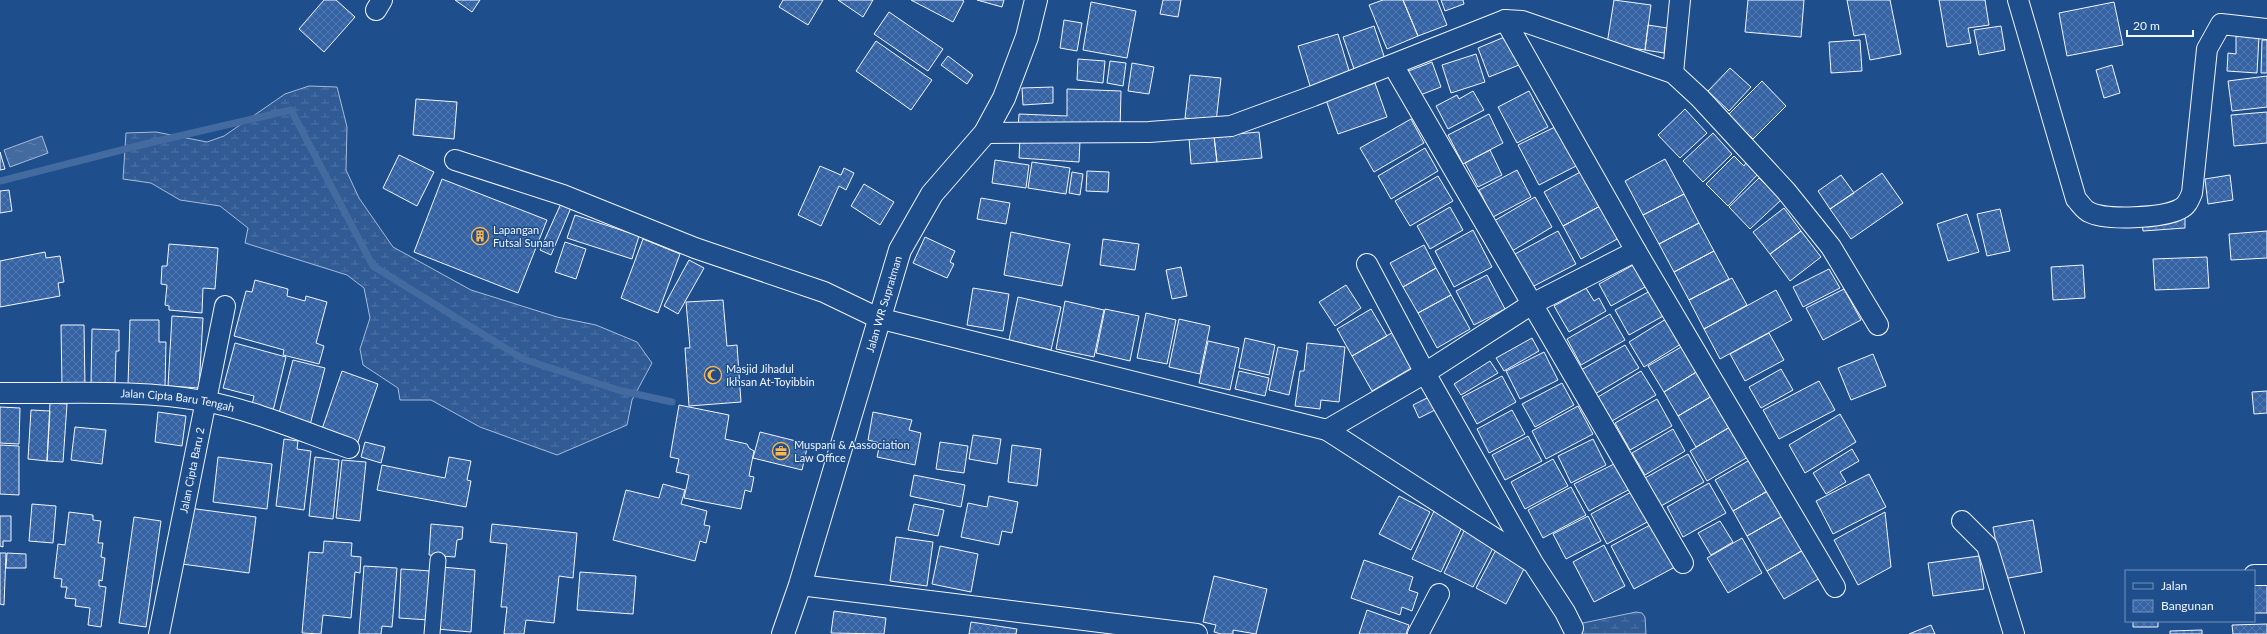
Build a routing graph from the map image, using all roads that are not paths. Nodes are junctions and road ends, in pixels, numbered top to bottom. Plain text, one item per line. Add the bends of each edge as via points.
1 (1036, 0) edge
2 (1680, 0) edge
3 (2018, 0) edge
4 (1505, 20) junction
5 (2267, 29) edge
6 (1393, 65) junction
7 (1674, 74) junction
8 (985, 133) junction
9 (455, 160) dead end
10 (1636, 251) junction
11 (1367, 264) dead end
12 (1532, 304) junction
13 (225, 306) dead end
14 (878, 318) junction
15 (1878, 325) dead end
16 (1425, 373) junction
17 (0, 393) edge
18 (204, 401) junction
19 (1326, 430) junction
20 (348, 448) dead end
21 (1962, 521) dead end
22 (438, 560) dead end
23 (1533, 563) junction
24 (1683, 563) dead end
25 (2255, 575) edge
26 (2267, 575) edge
27 (800, 585) junction
28 (1836, 587) dead end
29 (1439, 594) dead end
30 (1573, 628) dead end
31 (159, 634) edge
32 (432, 634) edge
33 (782, 634) edge
34 (1197, 634) edge
35 (1418, 634) edge
36 (2014, 634) edge

1 - 8 highway, Jalan WR Supratman via 1027,37 1004,98
2 - 7 street
3 - 5 street via 2076,199 2088,212 2109,218 2167,213 2180,209 2188,202 2192,192 2207,49 2222,24
4 - 6 street
4 - 7 street via 1537,25 1584,44
4 - 10 street
6 - 8 street via 1231,126 1149,132
6 - 12 street
7 - 15 street via 1700,98 1786,191 1831,247
8 - 14 highway, Jalan WR Supratman via 932,194 904,244
9 - 14 street via 563,195 695,248 824,292
10 - 12 street
10 - 28 street
11 - 16 street
12 - 16 street
12 - 24 street
13 - 18 street, Jalan Cipta Baru 2
14 - 19 street
14 - 27 highway, Jalan WR Supratman
16 - 19 street
16 - 23 street
17 - 18 street, Jalan Cipta Baru Tengah via 155,395
18 - 20 street, Jalan Cipta Baru Tengah via 242,410
18 - 31 street, Jalan Cipta Baru 2
19 - 23 street
21 - 36 street via 1987,546
22 - 32 street
23 - 30 street
25 - 26 street
27 - 33 highway, Jalan WR Supratman
27 - 34 street
29 - 35 street

